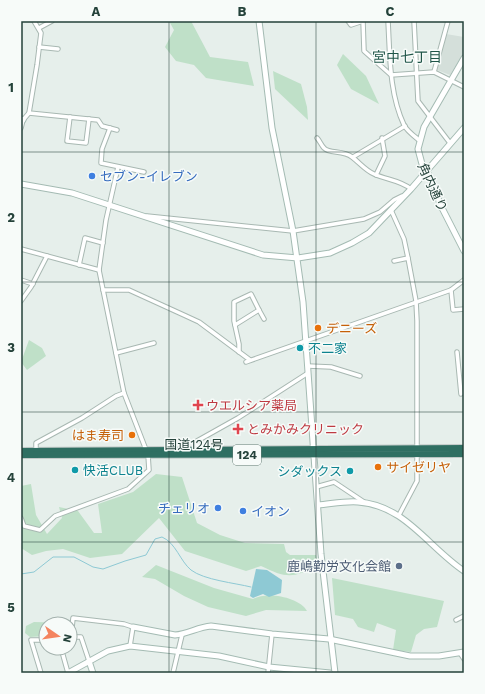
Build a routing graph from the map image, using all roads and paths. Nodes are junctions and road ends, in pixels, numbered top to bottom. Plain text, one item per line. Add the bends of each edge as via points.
1 (34, 21) edge
2 (52, 21) edge
3 (259, 21) edge
4 (348, 21) edge
5 (363, 21) edge
6 (388, 21) edge
7 (414, 21) edge
8 (448, 21) edge
9 (39, 28) junction
10 (39, 47) junction
11 (58, 49) dead end
12 (464, 58) edge
13 (434, 72) junction
14 (417, 74) junction
15 (391, 75) junction
16 (452, 81) junction
17 (464, 87) edge
18 (28, 113) junction
19 (431, 116) junction
20 (70, 117) junction
21 (22, 119) edge
22 (89, 119) junction
23 (404, 126) junction
24 (21, 128) edge
25 (110, 128) junction
26 (464, 128) edge
27 (117, 130) dead end
28 (317, 138) dead end
29 (382, 138) junction
30 (419, 140) junction
31 (450, 143) junction
32 (353, 157) junction
33 (118, 167) junction
34 (426, 171) junction
35 (144, 172) dead end
36 (376, 175) junction
37 (21, 184) edge
38 (411, 189) junction
39 (405, 195) junction
40 (109, 205) junction
41 (391, 210) junction
42 (146, 216) junction
43 (293, 231) junction
44 (103, 243) junction
45 (21, 249) edge
46 (464, 251) edge
47 (46, 256) junction
48 (298, 258) junction
49 (408, 258) junction
50 (394, 261) dead end
51 (79, 265) junction
52 (99, 270) junction
53 (21, 280) edge
54 (464, 280) edge
55 (33, 284) junction
56 (103, 290) junction
57 (451, 290) junction
58 (21, 301) edge
59 (416, 301) junction
60 (464, 309) edge
61 (259, 310) junction
62 (264, 319) dead end
63 (235, 325) junction
64 (306, 341) junction
65 (154, 343) dead end
66 (239, 352) junction
67 (457, 352) dead end
68 (116, 353) junction
69 (308, 366) junction
70 (308, 373) junction
71 (360, 376) dead end
72 (124, 394) junction
73 (461, 394) dead end
74 (464, 448) edge
75 (21, 451) edge
76 (417, 451) junction
77 (197, 452) junction
78 (314, 452) junction
79 (36, 453) junction
80 (147, 453) junction
81 (464, 454) edge
82 (21, 456) edge
83 (316, 487) junction
84 (364, 502) junction
85 (318, 505) junction
86 (399, 515) junction
87 (21, 518) edge
88 (464, 571) edge
89 (464, 616) edge
90 (78, 619) edge
91 (456, 620) dead end
92 (134, 627) junction
93 (272, 634) junction
94 (182, 635) junction
95 (78, 637) edge
96 (329, 639) junction
97 (38, 640) edge
98 (130, 646) junction
99 (178, 652) junction
100 (462, 653) edge
101 (63, 656) edge
102 (464, 659) edge
103 (89, 661) junction
104 (268, 670) edge
105 (41, 673) edge
106 (68, 673) edge
107 (94, 673) edge
108 (173, 673) edge
109 (330, 673) edge
110 (335, 673) edge

1 - 9 street
2 - 9 street
3 - 43 street via 272,128
4 - 5 street via 351,25
5 - 15 street via 364,51
6 - 15 street
7 - 14 street
8 - 13 street
9 - 10 street
10 - 11 street
10 - 18 street
12 - 16 street, 角内通り
13 - 14 street
13 - 16 street
14 - 15 street
14 - 19 street via 418,101
15 - 23 street
16 - 17 street
16 - 19 street, 角内通り
18 - 20 street
18 - 21 street
19 - 30 street, 角内通り
19 - 31 street
20 - 22 street
20 - 22 street via 67,141 86,143
21 - 24 street
22 - 25 street via 98,120 100,125
23 - 29 street
23 - 30 street
25 - 27 street
25 - 33 street via 100,160 101,163
26 - 31 street
28 - 32 street via 323,148
29 - 32 street
29 - 36 street via 385,156
30 - 34 street, 角内通り via 419,158
31 - 34 street
32 - 36 street via 366,170
33 - 35 street
33 - 40 street
34 - 38 street
34 - 46 street, 角内通り
36 - 38 street via 402,182
37 - 40 street via 72,193
38 - 39 street
39 - 41 street
39 - 43 street via 394,200 380,212 364,219
40 - 42 street
40 - 44 street
41 - 48 street via 373,229 352,243 330,253
41 - 49 street via 404,239
42 - 43 street
42 - 48 street via 263,255
43 - 48 street
44 - 51 street via 85,238
44 - 52 street
45 - 47 street
47 - 51 street
47 - 55 street
48 - 64 street
49 - 50 street
49 - 59 street
51 - 52 street
52 - 56 street
53 - 55 street
54 - 57 street
55 - 58 street
56 - 66 street via 129,290 198,322
56 - 68 street
57 - 59 street
57 - 60 street via 453,310
59 - 64 street
59 - 76 street
61 - 62 street
61 - 63 street
61 - 63 street via 251,294 234,302
63 - 66 street
64 - 66 street via 248,361
64 - 69 street
65 - 68 street
67 - 73 street
68 - 72 street
69 - 70 street
69 - 71 street via 331,367
70 - 77 street via 197,441
70 - 78 street
72 - 79 street via 116,396 36,443
72 - 80 street
74 - 76 highway, 国道124号 / 124
75 - 79 highway, 国道124号 / 124
76 - 78 highway, 国道124号 / 124
76 - 81 highway, 国道124号 / 124
76 - 86 street via 415,486
77 - 78 highway, 国道124号 / 124
77 - 80 highway, 国道124号 / 124
78 - 83 street
79 - 80 highway, 国道124号 / 124
79 - 82 highway, 国道124号 / 124
80 - 87 street via 149,470 128,489 55,516 40,530 24,526
83 - 84 street via 334,482
83 - 85 street
84 - 85 street
84 - 86 street
85 - 96 street
86 - 88 street
89 - 91 street
90 - 92 street
92 - 94 street
92 - 98 street
93 - 94 street via 201,626
93 - 96 street
93 - 104 street
94 - 99 street
95 - 103 street via 81,637
96 - 100 street via 410,656
96 - 110 street
97 - 105 street via 32,640
98 - 99 street
98 - 103 street via 108,651
99 - 104 street via 219,656
99 - 108 street
100 - 102 street
101 - 106 street
103 - 106 street
103 - 107 street
104 - 109 street

